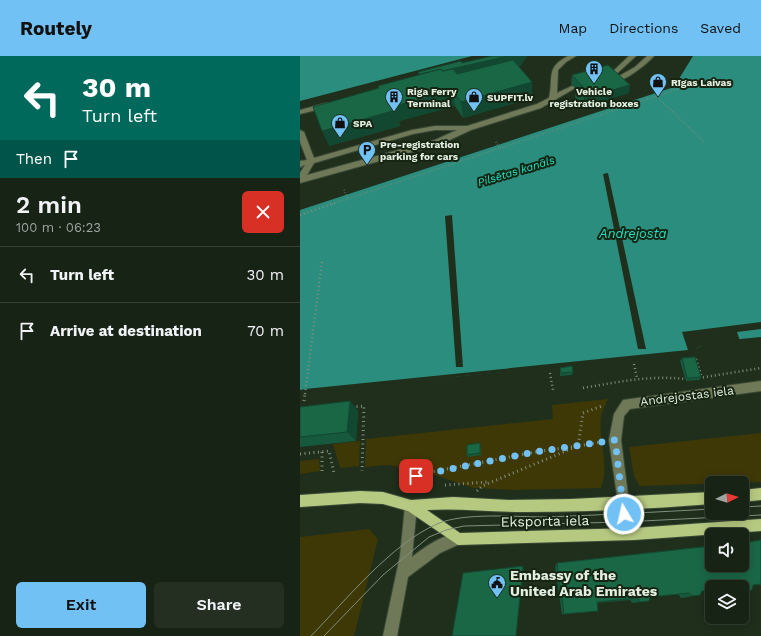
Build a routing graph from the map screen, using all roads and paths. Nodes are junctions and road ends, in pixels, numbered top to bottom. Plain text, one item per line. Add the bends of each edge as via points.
1 (573, 56) edge
2 (625, 56) edge
3 (633, 56) edge
4 (642, 56) edge
5 (651, 56) edge
6 (620, 68) junction
7 (626, 74) junction
8 (681, 88) dead end
9 (576, 89) edge
10 (654, 91) dead end
11 (659, 95) junction
12 (656, 96) junction
13 (552, 100) junction
14 (337, 102) edge
15 (300, 112) edge
16 (468, 128) junction
17 (430, 129) junction
18 (300, 132) edge
19 (438, 142) junction
20 (496, 142) dead end
21 (704, 142) dead end
22 (500, 148) junction
23 (324, 157) junction
24 (311, 161) junction
25 (300, 164) edge
26 (326, 173) junction
27 (300, 176) edge
28 (300, 180) edge
29 (344, 190) dead end
30 (348, 199) junction
31 (300, 215) edge
32 (322, 261) dead end
33 (696, 360) edge
34 (634, 364) dead end
35 (761, 368) edge
36 (550, 373) dead end
37 (637, 378) junction
38 (698, 378) edge
39 (702, 378) junction
40 (685, 379) edge
41 (761, 386) edge
42 (583, 388) dead end
43 (553, 390) dead end
44 (304, 401) dead end
45 (602, 406) dead end
46 (351, 407) edge
47 (615, 440) junction
48 (578, 446) junction
49 (322, 452) junction
50 (300, 454) edge
51 (362, 471) dead end
52 (334, 473) dead end
53 (322, 474) dead end
54 (416, 476) dead end
55 (490, 482) junction
56 (445, 485) dead end
57 (475, 492) dead end
58 (761, 494) edge
59 (749, 495) edge
60 (705, 499) edge
61 (300, 501) edge
62 (623, 505) junction
63 (411, 506) junction
64 (761, 525) edge
65 (627, 534) junction
66 (458, 539) junction
67 (403, 573) junction
68 (390, 636) edge

1 - 13 street via 557,66 553,75
2 - 6 street
3 - 6 street
4 - 7 street
5 - 7 street
6 - 7 street via 612,79
8 - 11 path
9 - 13 street
10 - 11 path
11 - 12 path
12 - 21 path
12 - 22 path
13 - 16 street
14 - 15 street
16 - 17 street
16 - 19 street
17 - 19 street via 442,133
17 - 23 street
18 - 24 street
19 - 26 street
20 - 22 path
22 - 30 path
23 - 24 street
23 - 26 street via 312,166 311,171
24 - 25 street
24 - 27 street via 304,174
26 - 28 street
29 - 30 path
30 - 31 path
32 - 44 path
33 - 39 path
34 - 37 path
35 - 39 path
36 - 43 path
37 - 40 path
37 - 42 path
38 - 39 path
41 - 47 street, Andrejostas iela via 627,404 618,414
45 - 48 path via 583,413
46 - 51 path via 364,406
47 - 48 path
47 - 62 street, Andrejostas iela
48 - 54 path
48 - 55 path
49 - 50 path
49 - 52 path via 329,451
49 - 53 path
55 - 56 path
55 - 57 path
58 - 59 main road
60 - 62 main road, Eksporta iela
61 - 63 main road, Eksporta iela via 383,498
62 - 63 main road, Eksporta iela via 490,506 434,502
62 - 65 street, Andrejostas iela
63 - 66 main road, Eksporta iela
63 - 67 street
64 - 65 main road, Eksporta iela
65 - 66 main road, Eksporta iela
66 - 67 street via 443,543 425,553
67 - 68 street

